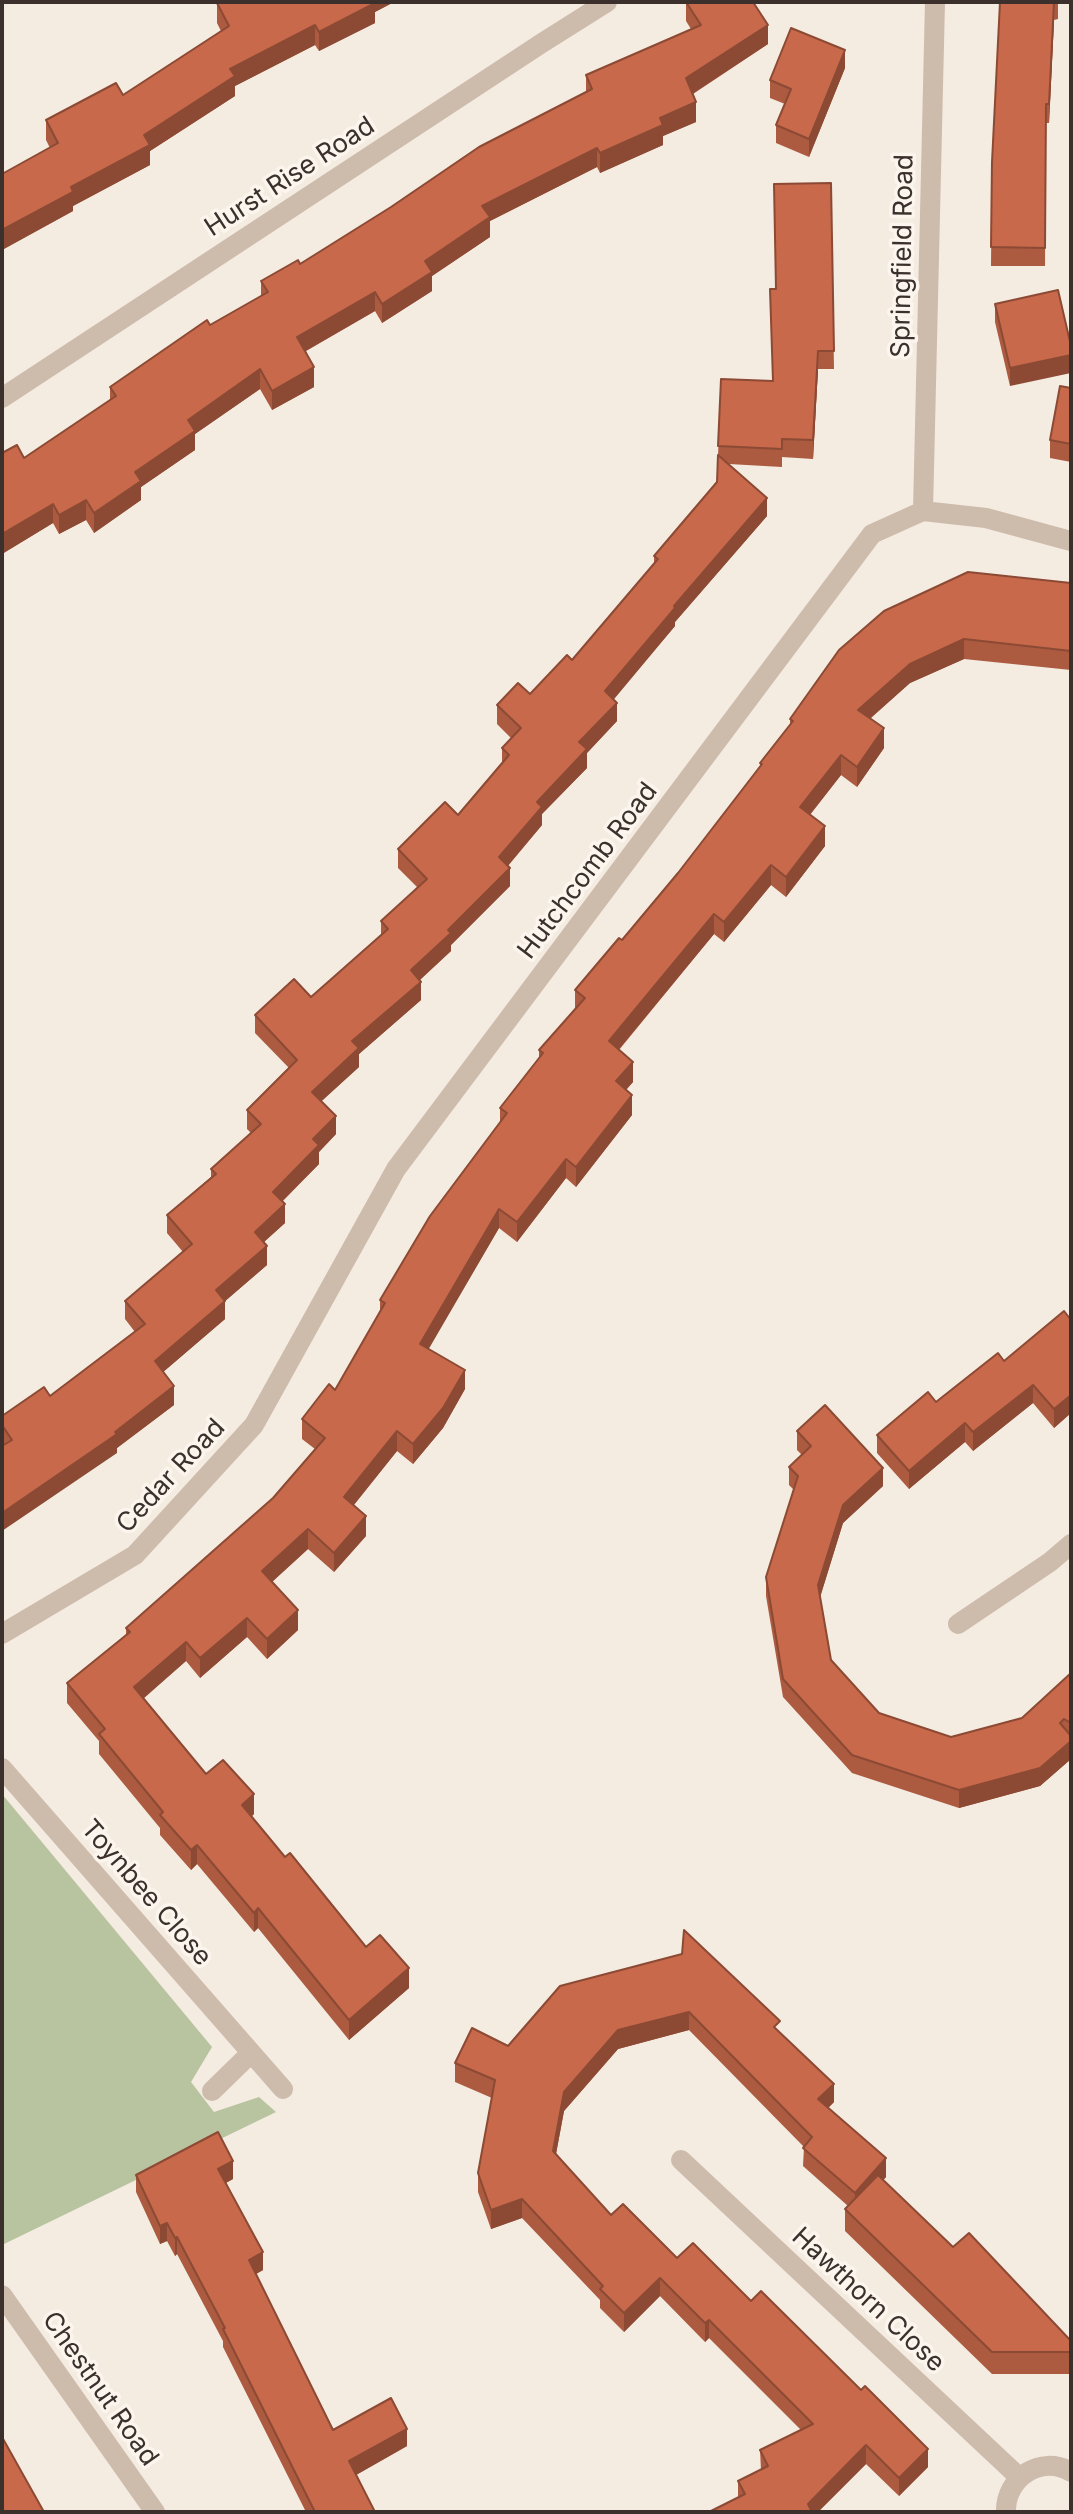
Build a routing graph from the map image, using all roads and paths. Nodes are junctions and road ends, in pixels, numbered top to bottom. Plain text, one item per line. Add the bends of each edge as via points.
1 (607, 2) edge
2 (935, 2) edge
3 (2, 398) edge
4 (923, 511) junction
5 (1071, 541) edge
6 (254, 1425) joint
7 (1071, 1544) edge
8 (958, 1624) dead end
9 (2, 1634) edge
10 (2, 1768) edge
11 (251, 2053) junction
12 (283, 2089) dead end
13 (212, 2091) dead end
14 (681, 2160) dead end
15 (2, 2295) edge
16 (1071, 2472) edge
17 (1019, 2477) junction
18 (155, 2512) edge
19 (1006, 2512) edge

1 - 3 street, Hurst Rise Road
2 - 4 street, Springfield Road
4 - 5 street via 986,518
4 - 6 street, Hutchcomb Road via 872,534 396,1169
6 - 9 street, Cedar Road via 135,1555
7 - 8 street
10 - 11 street, Toynbee Close
11 - 12 street, Toynbee Close
11 - 13 street
14 - 17 street, Hawthorn Close
15 - 18 street, Chestnut Road
16 - 17 street via 1051,2465
17 - 19 street

